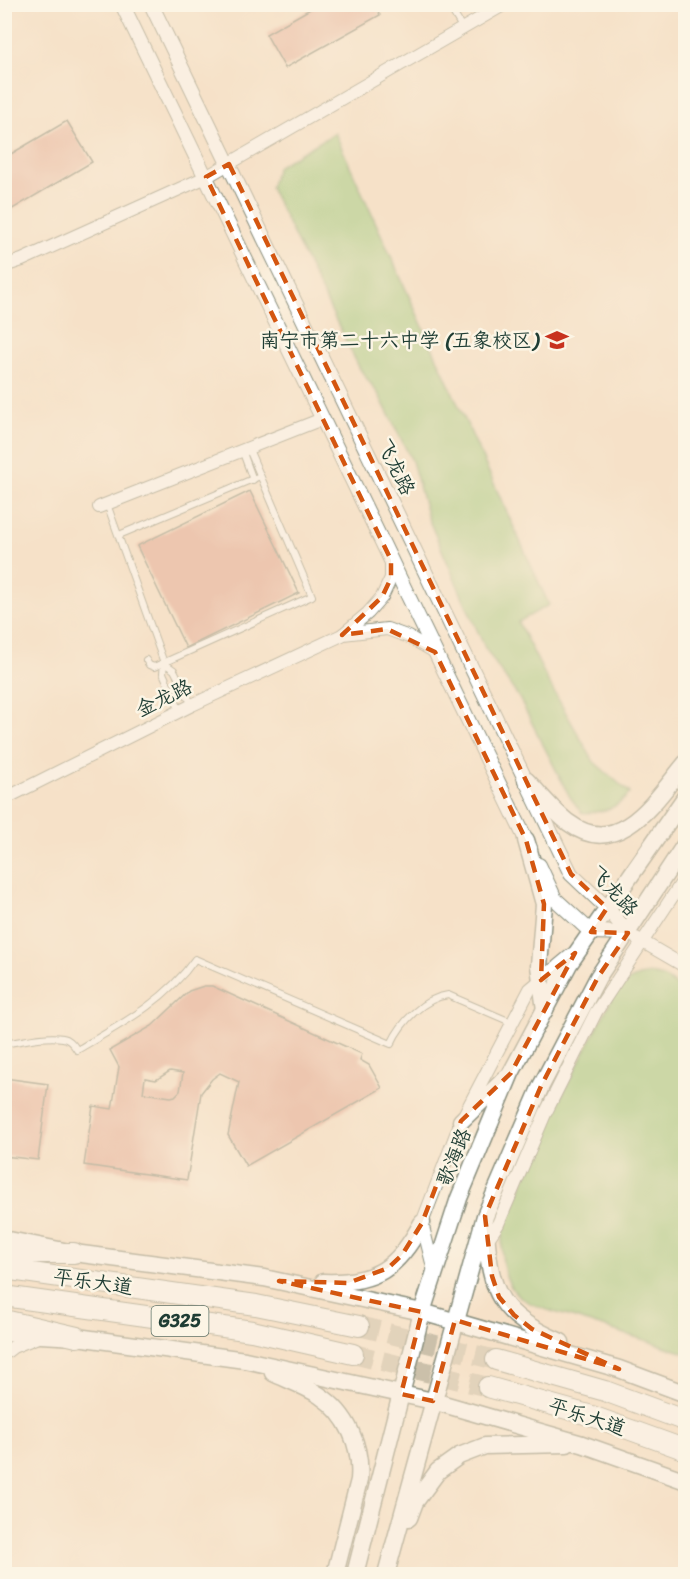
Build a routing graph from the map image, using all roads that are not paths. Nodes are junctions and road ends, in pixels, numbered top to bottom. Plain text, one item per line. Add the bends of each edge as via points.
1 (122, 4) edge
2 (151, 4) edge
3 (448, 4) edge
4 (506, 4) edge
5 (481, 8) edge
6 (463, 29) junction
7 (229, 164) junction
8 (206, 177) junction
9 (4, 266) edge
10 (322, 418) junction
11 (245, 449) junction
12 (260, 476) junction
13 (253, 480) junction
14 (103, 505) joint
15 (118, 535) junction
16 (391, 560) junction
17 (342, 635) junction
18 (435, 652) junction
19 (146, 660) dead end
20 (164, 663) junction
21 (192, 705) junction
22 (181, 711) junction
23 (686, 763) edge
24 (526, 780) junction
25 (686, 796) edge
26 (4, 798) edge
27 (526, 840) junction
28 (686, 843) edge
29 (686, 876) edge
30 (607, 908) junction
31 (635, 937) junction
32 (586, 939) junction
33 (686, 967) edge
34 (541, 980) junction
35 (544, 1010) junction
36 (513, 1023) junction
37 (4, 1044) edge
38 (511, 1073) junction
39 (461, 1121) junction
40 (485, 1216) junction
41 (422, 1223) junction
42 (4, 1239) edge
43 (487, 1241) junction
44 (4, 1253) edge
45 (74, 1253) junction
46 (470, 1267) junction
47 (4, 1269) edge
48 (434, 1271) junction
49 (279, 1281) junction
50 (4, 1296) edge
51 (422, 1312) junction
52 (4, 1320) edge
53 (454, 1320) junction
54 (359, 1326) tunnel mouth
55 (4, 1333) edge
56 (41, 1335) junction
57 (77, 1337) junction
58 (4, 1354) edge
59 (353, 1354) tunnel mouth
60 (245, 1360) junction
61 (496, 1360) tunnel mouth
62 (619, 1369) junction
63 (488, 1387) tunnel mouth
64 (401, 1394) junction
65 (686, 1394) edge
66 (433, 1401) junction
67 (686, 1421) edge
68 (582, 1444) junction
69 (686, 1450) edge
70 (686, 1481) edge
71 (335, 1575) edge
72 (355, 1575) edge
73 (387, 1575) edge

1 - 8 street
2 - 7 street, 飞龙路
3 - 6 lane
4 - 5 street
5 - 6 street
6 - 7 street
7 - 8 street
7 - 24 street, 飞龙路
8 - 9 street
8 - 10 street
10 - 11 street
10 - 16 street
11 - 12 lane
11 - 13 lane
11 - 14 street
12 - 13 lane
12 - 20 lane via 312,596
13 - 15 lane
14 - 15 lane
15 - 20 lane
16 - 17 street, 金龙路 via 391,578 382,597
16 - 18 street
17 - 18 street, 金龙路 via 387,629
17 - 21 street, 金龙路
18 - 27 street
19 - 20 lane via 154,667
20 - 21 lane via 174,670
20 - 22 lane via 163,674
21 - 22 street, 金龙路
22 - 26 street, 金龙路
23 - 24 main road via 638,820 601,834 569,823
24 - 30 street, 飞龙路 via 571,874
25 - 30 main road, 歌海路
27 - 32 street via 555,899
27 - 34 main road via 544,904
28 - 31 main road
29 - 31 street
30 - 31 street, 飞龙路
30 - 32 main road, 歌海路
31 - 32 street, 飞龙路
31 - 33 street
31 - 40 main road via 598,977 541,1086
31 - 43 street via 545,1114
32 - 34 street
32 - 35 main road, 歌海路
34 - 35 main road
34 - 36 street via 530,989
35 - 38 main road, 歌海路
36 - 37 lane via 448,995 437,996 398,1028 391,1044 195,959 183,978 165,994 76,1050 65,1038
36 - 39 street
38 - 39 main road
38 - 48 main road, 歌海路 via 459,1198
39 - 41 street
40 - 43 main road
40 - 46 main road
41 - 48 street
41 - 49 main road via 402,1255 372,1276 348,1283
42 - 45 main road
43 - 46 street
43 - 62 main road via 499,1297 514,1315 532,1329
44 - 45 highway
45 - 49 main road
46 - 53 main road
47 - 54 highway, 平乐大道 via 256,1305
48 - 51 main road, 歌海路
49 - 51 main road
50 - 59 highway, 平乐大道 / G325 via 252,1332
51 - 53 main road
51 - 64 main road, 歌海路
52 - 57 highway
53 - 62 main road
53 - 66 main road
55 - 56 main road
56 - 57 main road
56 - 58 street
57 - 60 main road
60 - 64 main road
60 - 71 main road via 319,1395 335,1408 357,1445 358,1480
61 - 67 highway, 平乐大道 via 605,1391
62 - 65 main road
63 - 69 highway, 平乐大道 via 592,1416
64 - 66 main road
64 - 72 main road, 歌海路
66 - 68 main road
66 - 73 main road
68 - 70 main road
68 - 73 main road via 485,1446 459,1456 438,1471 415,1502

